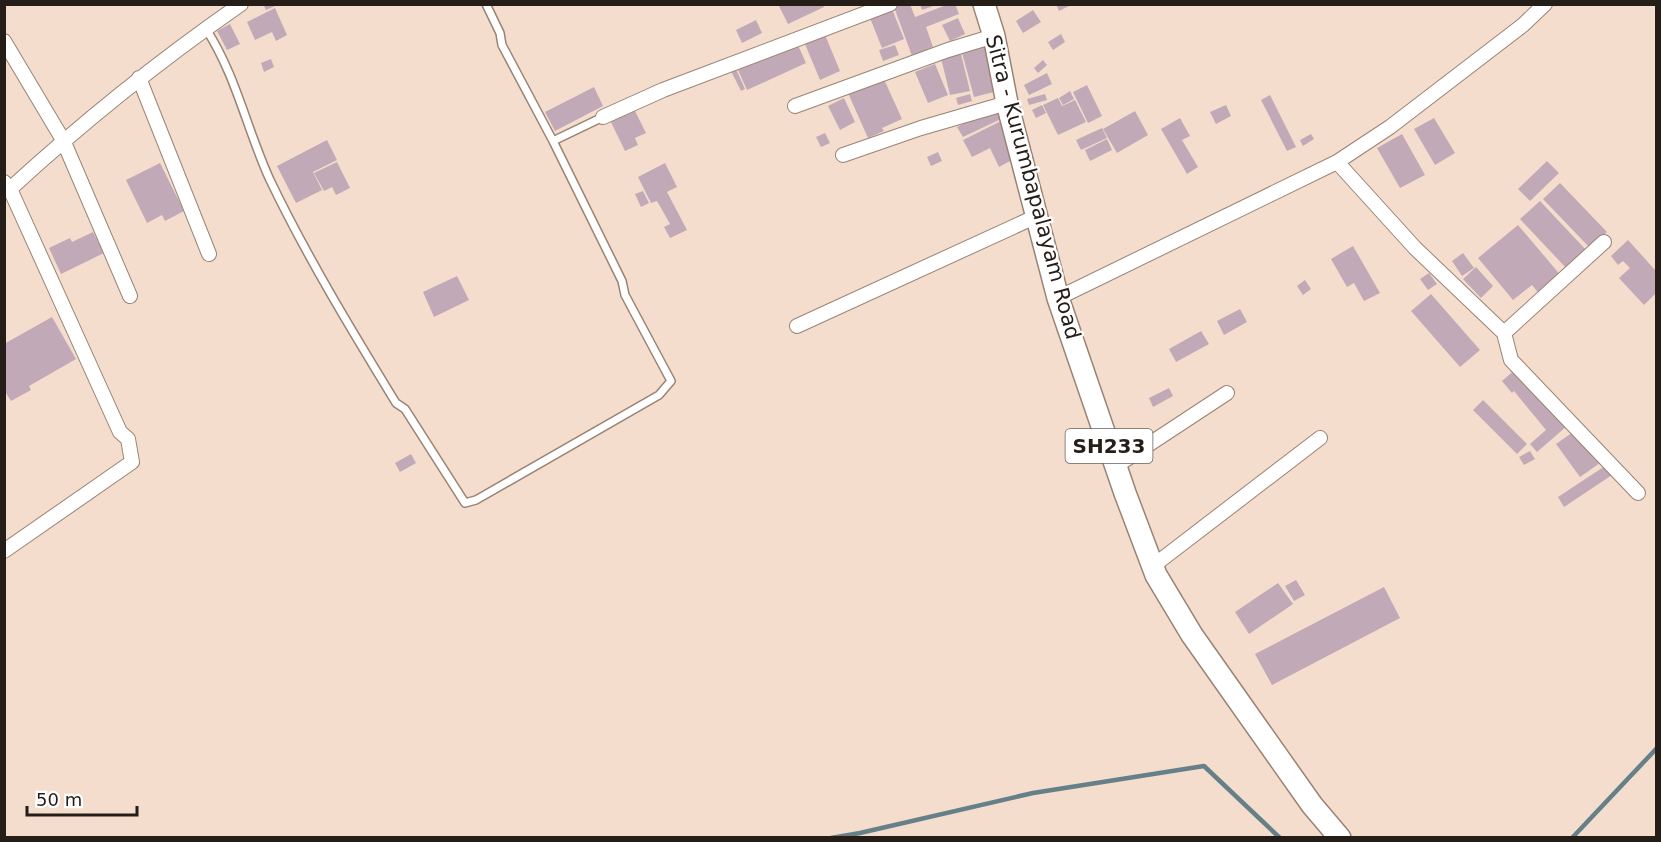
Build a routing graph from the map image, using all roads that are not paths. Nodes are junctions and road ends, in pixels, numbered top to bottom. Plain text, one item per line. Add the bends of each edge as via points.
1 (241, 4) edge
2 (486, 4) edge
3 (890, 4) edge
4 (984, 4) edge
5 (1545, 4) edge
6 (206, 28) junction
7 (994, 36) junction
8 (4, 41) edge
9 (139, 78) junction
10 (1007, 103) junction
11 (795, 106) dead end
12 (603, 117) joint
13 (63, 140) junction
14 (553, 141) junction
15 (843, 155) dead end
16 (1337, 162) junction
17 (7, 186) edge
18 (1037, 216) junction
19 (1604, 242) dead end
20 (209, 254) dead end
21 (130, 296) dead end
22 (1059, 298) junction
23 (797, 326) dead end
24 (1504, 333) junction
25 (1227, 393) dead end
26 (1320, 438) dead end
27 (1116, 466) junction
28 (1638, 493) dead end
29 (4, 551) edge
30 (1153, 566) junction
31 (1340, 837) edge

1 - 6 street
2 - 14 lane via 502,45
3 - 12 street via 663,90
4 - 7 main road, Sitra - Kurumbapalayam Road / SH233
5 - 16 street via 1390,127
6 - 9 street
6 - 14 lane via 219,50 270,179 339,309 396,404 405,409 465,502 476,500 659,395 671,381 625,295 622,281
7 - 10 main road, Sitra - Kurumbapalayam Road / SH233
7 - 11 street
8 - 13 street
9 - 13 street
9 - 20 street
10 - 15 street
10 - 18 main road, Sitra - Kurumbapalayam Road / SH233
12 - 14 lane
13 - 17 street
13 - 21 street
16 - 22 street
16 - 24 street via 1415,248
17 - 29 street via 120,432 128,439 132,462
18 - 22 main road, Sitra - Kurumbapalayam Road / SH233
18 - 23 street
19 - 24 street
22 - 27 main road, Sitra - Kurumbapalayam Road / SH233
24 - 28 street via 1511,360
25 - 27 street
26 - 30 street
27 - 30 main road, Sitra - Kurumbapalayam Road / SH233
30 - 31 main road, Sitra - Kurumbapalayam Road / SH233 via 1192,635 1312,805

